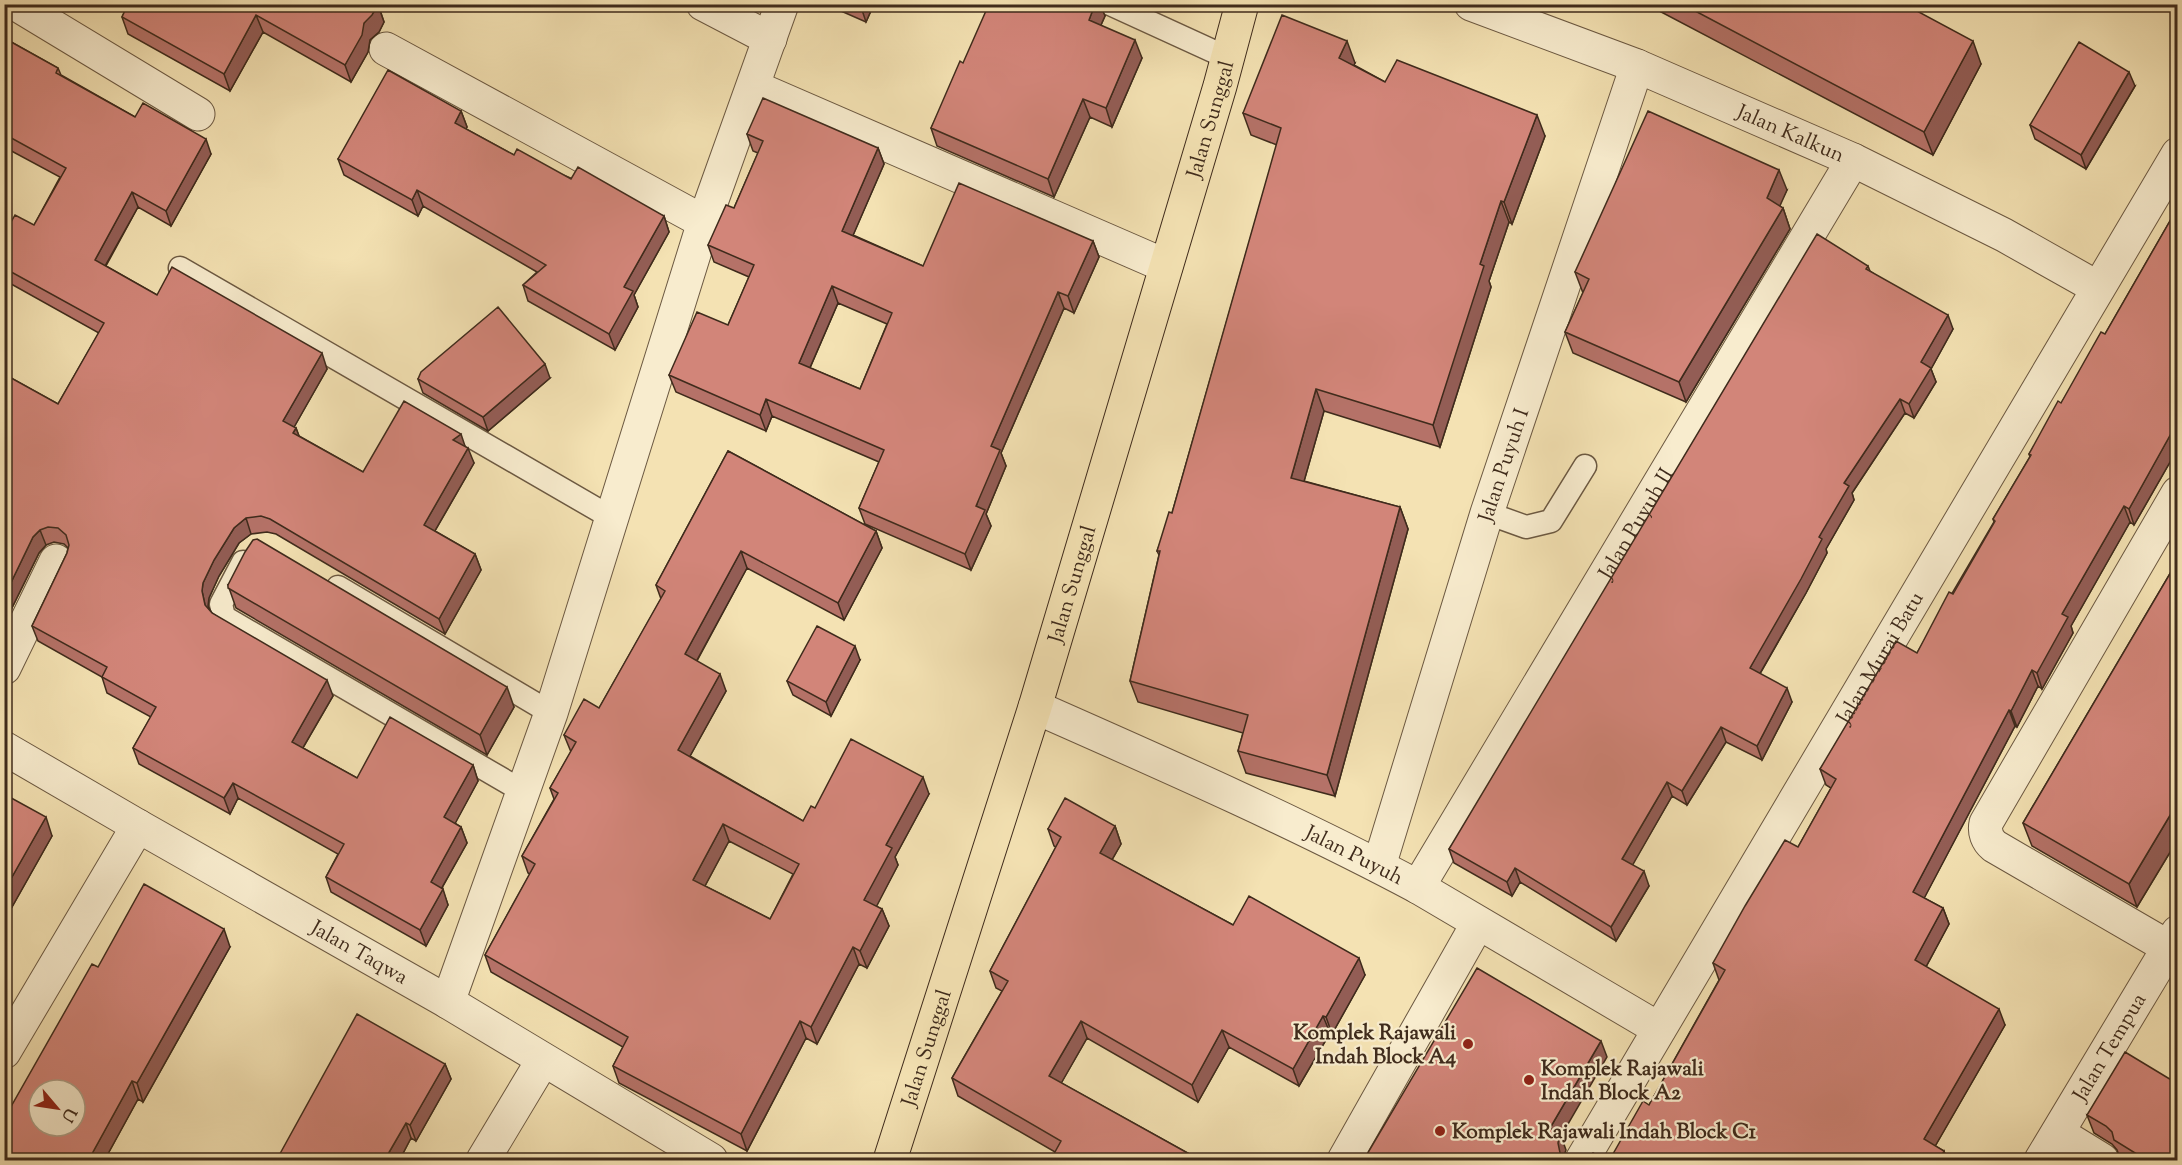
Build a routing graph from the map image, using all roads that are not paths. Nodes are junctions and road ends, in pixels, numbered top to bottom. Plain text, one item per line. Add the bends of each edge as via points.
1 (16, 4) edge
2 (703, 4) edge
3 (782, 4) edge
4 (1110, 4) edge
5 (1242, 4) edge
6 (1472, 4) edge
7 (770, 39) junction
8 (386, 49) dead end
9 (1228, 58) junction
10 (1637, 66) junction
11 (754, 87) junction
12 (198, 114) dead end
13 (2178, 154) edge
14 (1853, 160) junction
15 (704, 222) junction
16 (1166, 266) junction
17 (180, 268) dead end
18 (2098, 288) junction
19 (1585, 466) dead end
20 (2178, 493) edge
21 (1487, 513) junction
22 (612, 518) junction
23 (255, 547) edge
24 (56, 561) dead end
25 (319, 576) edge
26 (4, 668) edge
27 (1035, 707) junction
28 (551, 712) junction
29 (4, 748) edge
30 (524, 792) junction
31 (138, 826) junction
32 (1379, 866) junction
33 (1418, 887) junction
34 (1478, 923) junction
35 (2173, 940) edge
36 (448, 1002) junction
37 (1659, 1029) junction
38 (4, 1052) edge
39 (543, 1060) junction
40 (2058, 1133) junction
41 (483, 1161) edge
42 (711, 1161) edge
43 (890, 1161) edge
44 (1344, 1161) edge
45 (1582, 1161) edge
46 (2041, 1161) edge
47 (2102, 1161) edge

1 - 12 street
2 - 7 street
3 - 7 street
4 - 9 lane
5 - 9 main road, Jalan Sunggal
6 - 10 street, Jalan Kalkun
7 - 11 street
8 - 15 street
9 - 16 main road, Jalan Sunggal
10 - 14 street, Jalan Kalkun
10 - 21 street, Jalan Puyuh I
11 - 15 street
11 - 16 street
13 - 18 street, Jalan Murai Batu
14 - 18 street, Jalan Kalkun via 2004,235
14 - 33 street, Jalan Puyuh II
15 - 22 street
16 - 27 main road, Jalan Sunggal
17 - 22 lane
18 - 37 street, Jalan Murai Batu
19 - 21 lane via 1551,521 1526,527
20 - 35 street via 1984,829 1994,846
21 - 32 street, Jalan Puyuh I
22 - 28 street
23 - 30 lane via 246,556 221,604 224,617
24 - 26 street
25 - 28 lane
27 - 32 street, Jalan Puyuh
27 - 43 main road, Jalan Sunggal
28 - 30 street
29 - 31 street, Jalan Taqwa
30 - 36 street
31 - 36 street, Jalan Taqwa
31 - 38 street
32 - 33 street, Jalan Puyuh
33 - 34 street, Jalan Puyuh
34 - 37 street, Jalan Puyuh
34 - 44 street
35 - 40 street, Jalan Tempua
36 - 39 street, Jalan Taqwa
37 - 45 street, Jalan Murai Batu
39 - 41 street
39 - 42 street, Jalan Taqwa
40 - 46 street, Jalan Tempua
40 - 47 street

